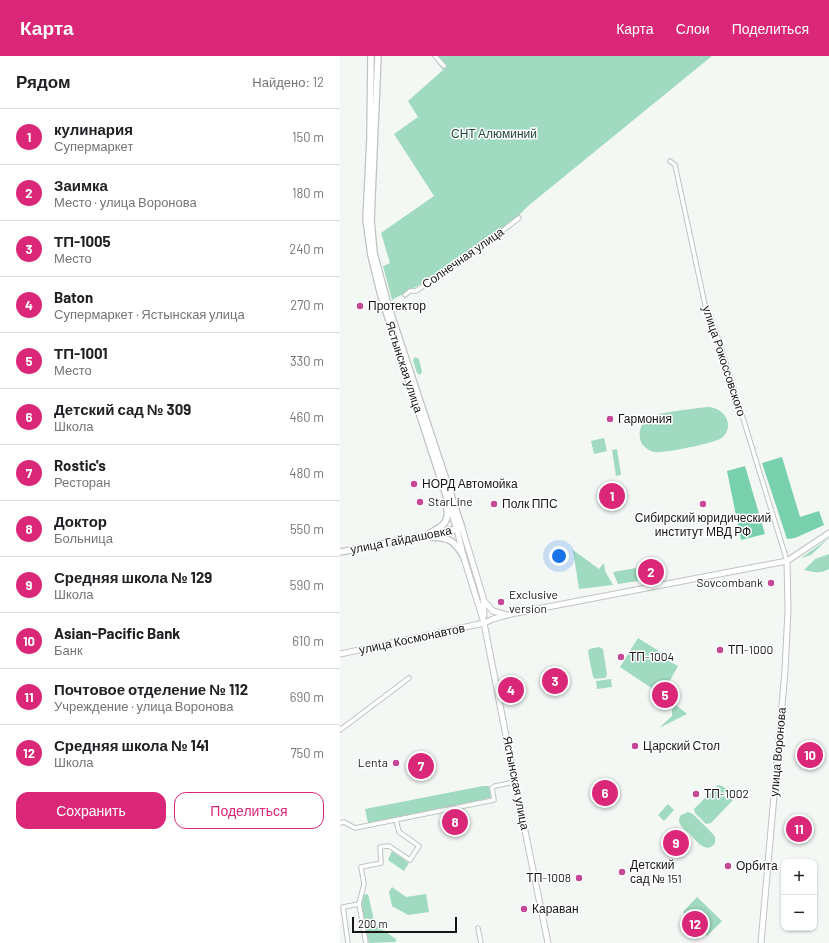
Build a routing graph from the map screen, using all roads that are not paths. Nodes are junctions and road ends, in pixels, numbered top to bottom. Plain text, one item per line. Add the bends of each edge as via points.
1 (371, 56) edge
2 (378, 56) edge
3 (435, 56) edge
4 (444, 66) dead end
5 (670, 161) dead end
6 (519, 218) dead end
7 (405, 295) dead end
8 (444, 492) junction
9 (460, 528) junction
10 (829, 533) edge
11 (424, 536) junction
12 (340, 552) edge
13 (463, 555) junction
14 (787, 561) junction
15 (484, 601) junction
16 (511, 614) junction
17 (484, 623) junction
18 (340, 654) edge
19 (409, 678) dead end
20 (340, 730) edge
21 (515, 782) junction
22 (396, 820) junction
23 (340, 822) edge
24 (359, 904) junction
25 (478, 928) dead end
26 (348, 943) edge
27 (366, 943) edge
28 (481, 943) edge
29 (548, 943) edge
30 (761, 943) edge

1 - 8 main road, Ястынская улица via 366,220 371,255 381,296
2 - 9 main road, Ястынская улица via 371,220 374,253 388,305
3 - 4 street
5 - 14 street, улица Рокоссовского via 675,165 707,314 711,317 722,350
6 - 7 street, Солнечная улица via 416,291 410,291
8 - 9 main road, Ястынская улица
8 - 11 main road via 448,516 446,522
9 - 11 main road, улица Гайдашовка
9 - 13 main road, Ястынская улица
9 - 15 main road, Ястынская улица
10 - 14 main road
11 - 12 main road, улица Гайдашовка
11 - 13 main road via 450,539
13 - 17 main road, Ястынская улица
14 - 16 main road
14 - 30 main road, улица Воронова via 787,648
15 - 16 main road via 496,613
15 - 17 main road, Ястынская улица
16 - 17 main road
17 - 18 main road, улица Космонавтов
17 - 21 main road, Ястынская улица
19 - 20 street
21 - 22 street via 492,788 494,800
21 - 29 main road, Ястынская улица
22 - 23 street via 355,828
22 - 24 street via 399,832 419,846 410,860 389,846 380,847 381,863 361,867 364,884
24 - 26 street via 343,907
24 - 27 street
25 - 28 street

